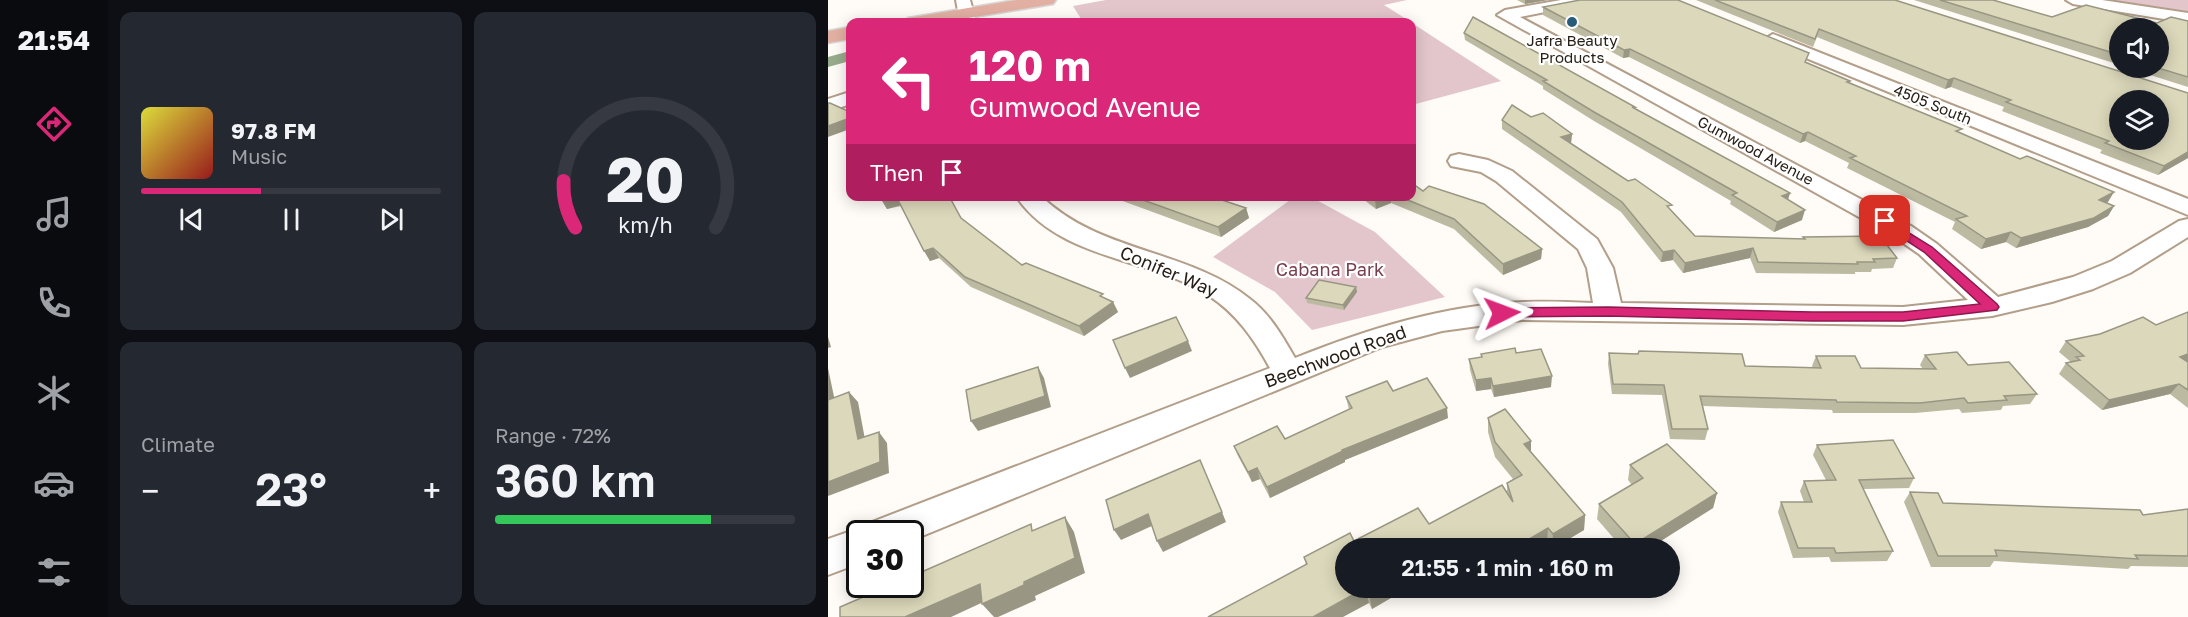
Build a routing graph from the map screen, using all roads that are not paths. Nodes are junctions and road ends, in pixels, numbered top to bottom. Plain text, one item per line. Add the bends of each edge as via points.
1 (1047, 0) edge
2 (1585, 0) edge
3 (2073, 0) edge
4 (966, 12) edge
5 (935, 18) edge
6 (2188, 18) edge
7 (1754, 31) edge
8 (846, 34) edge
9 (828, 37) edge
10 (846, 99) edge
11 (828, 106) edge
12 (1459, 161) dead end
13 (1032, 201) edge
14 (2188, 208) edge
15 (2188, 225) edge
16 (1992, 307) junction
17 (1608, 311) junction
18 (1288, 372) junction
19 (921, 520) edge
20 (846, 550) edge
21 (828, 557) edge

1 - 4 main road
2 - 16 street, Gumwood Avenue via 1504,15 1885,221 1928,249
3 - 6 street
4 - 5 main road
7 - 14 street, 4505 South
8 - 9 main road
10 - 11 street
12 - 17 street via 1488,167 1504,176 1587,244 1601,269
13 - 18 street, Conifer Way via 1051,219 1078,234 1223,293 1260,326
15 - 16 street, Beechwood Road via 2121,267 2083,283
16 - 17 street, Beechwood Road via 1903,316
17 - 18 street, Beechwood Road via 1522,311 1442,321 1372,339
18 - 19 street, Beechwood Road
20 - 21 street

